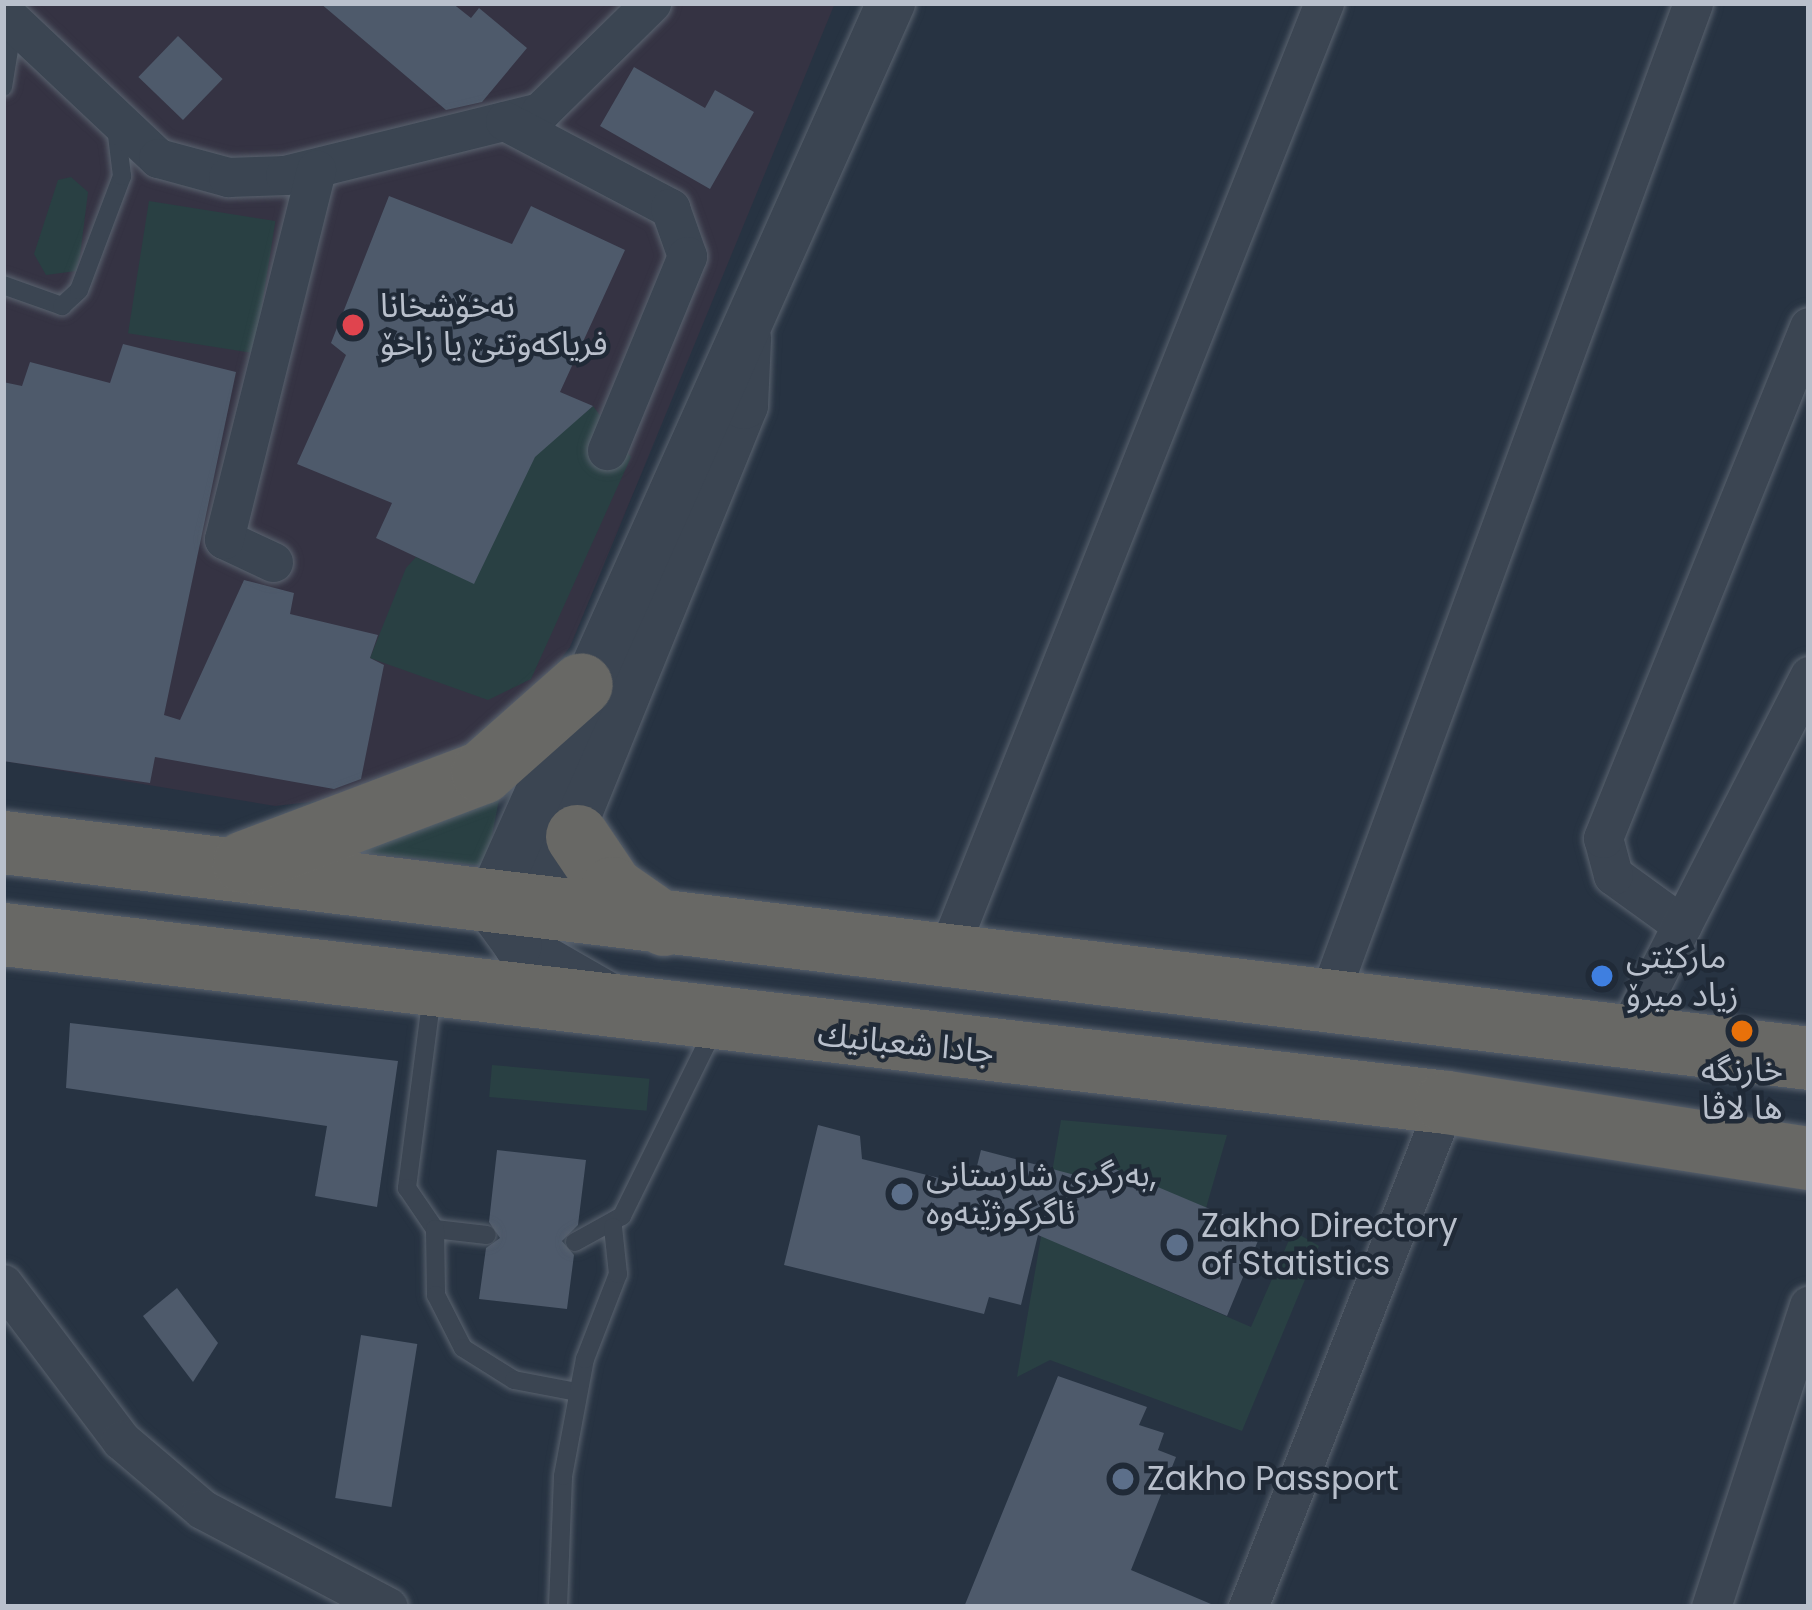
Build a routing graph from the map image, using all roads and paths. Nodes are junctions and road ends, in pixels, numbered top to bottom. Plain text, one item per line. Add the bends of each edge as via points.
1 (651, 3) edge
2 (891, 3) edge
3 (1324, 3) edge
4 (1693, 3) edge
5 (8, 18) edge
6 (3, 87) edge
7 (115, 122) junction
8 (505, 122) junction
9 (316, 169) junction
10 (3, 285) edge
11 (1809, 327) edge
12 (746, 338) junction
13 (607, 450) dead end
14 (273, 562) dead end
15 (1809, 676) edge
16 (581, 684) junction
17 (1794, 727) edge
18 (577, 836) junction
19 (3, 842) edge
20 (213, 869) junction
21 (518, 921) junction
22 (664, 923) junction
23 (1682, 925) junction
24 (3, 934) edge
25 (949, 948) junction
26 (433, 991) junction
27 (1327, 1001) junction
28 (638, 1011) junction
29 (720, 1022) junction
30 (1624, 1038) junction
31 (1807, 1057) edge
32 (1446, 1102) junction
33 (1809, 1158) edge
34 (613, 1227) junction
35 (435, 1229) junction
36 (488, 1235) dead end
37 (575, 1242) dead end
38 (3, 1284) edge
39 (1809, 1306) edge
40 (577, 1392) junction
41 (388, 1607) edge
42 (558, 1607) edge
43 (1248, 1607) edge
44 (1711, 1607) edge

1 - 8 street via 540,112
2 - 12 street
3 - 25 street
4 - 27 street
5 - 6 lane
5 - 7 street
7 - 9 street via 158,158 228,177
7 - 10 lane via 122,176 79,290 62,306
8 - 9 street
8 - 13 street via 670,208 687,256
9 - 14 street via 224,539
11 - 23 street via 1603,838 1613,875
12 - 16 street via 712,390
12 - 18 street via 744,405
15 - 17 street
16 - 20 highway via 482,772 296,850
16 - 21 street
17 - 23 street
18 - 21 street
18 - 22 highway via 612,888
19 - 20 highway
20 - 21 highway
21 - 22 highway
21 - 26 street
21 - 28 street
22 - 25 highway
23 - 30 street
24 - 26 highway, جادا شعبانيك
25 - 27 highway
26 - 28 highway, جادا شعبانيك
26 - 35 lane via 407,1188
27 - 30 highway
28 - 29 highway, جادا شعبانيك
29 - 32 highway, جادا شعبانيك
29 - 34 lane via 680,1081
30 - 31 highway
32 - 33 highway, جادا شعبانيك
32 - 43 street
34 - 37 lane
34 - 40 lane via 618,1274
35 - 36 lane
35 - 40 lane via 436,1295 463,1348 514,1380
38 - 41 street via 121,1440 202,1509
39 - 44 street
40 - 42 lane

